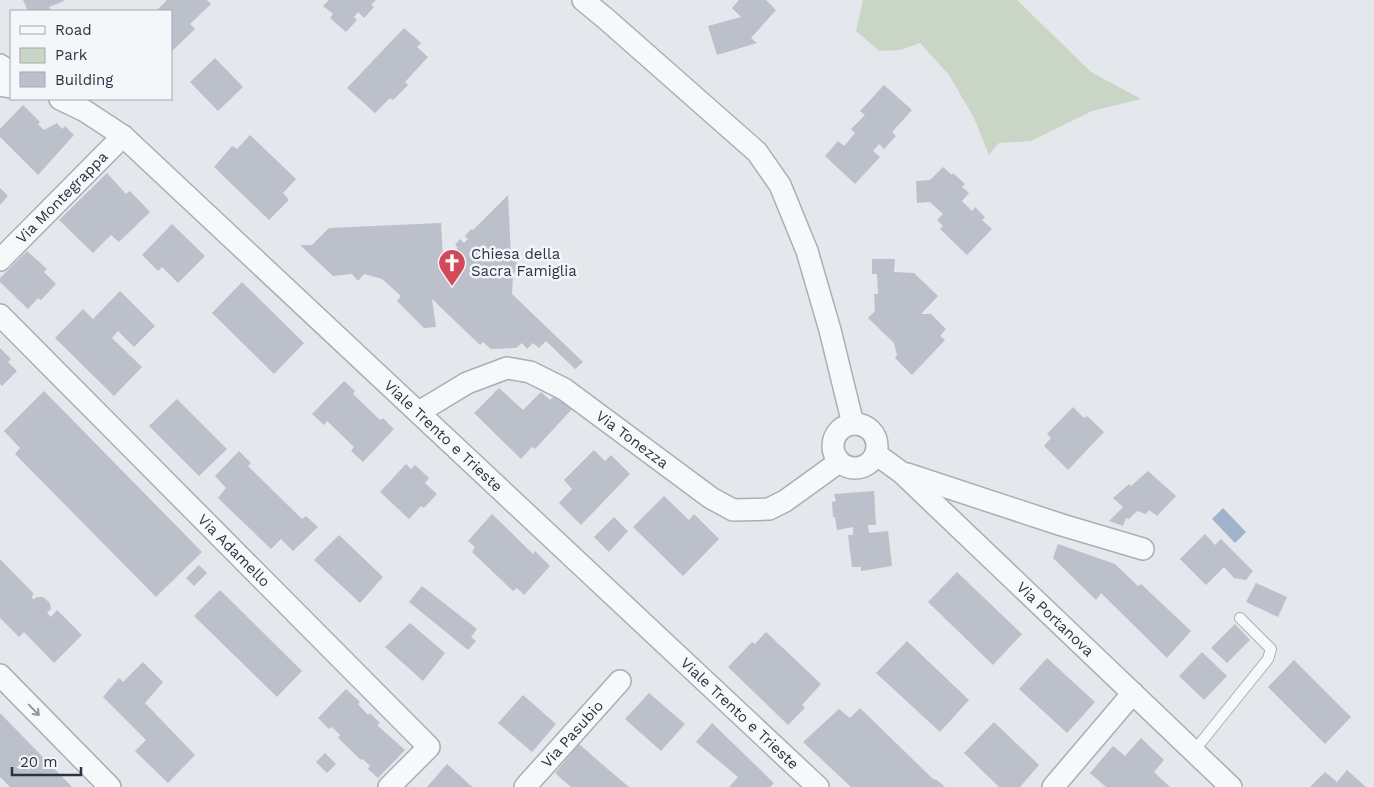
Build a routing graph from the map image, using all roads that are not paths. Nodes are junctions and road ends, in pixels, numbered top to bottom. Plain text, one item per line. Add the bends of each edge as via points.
1 (583, 0) edge
2 (62, 100) edge
3 (123, 136) junction
4 (0, 260) edge
5 (0, 315) edge
6 (420, 412) junction
7 (853, 424) junction
8 (876, 454) junction
9 (839, 462) junction
10 (902, 473) junction
11 (1143, 548) dead end
12 (1240, 618) dead end
13 (0, 675) edge
14 (620, 681) dead end
15 (1132, 693) junction
16 (1194, 751) junction
17 (110, 787) edge
18 (389, 787) edge
19 (525, 787) edge
20 (818, 787) edge
21 (1053, 787) edge
22 (1231, 787) edge

1 - 7 street via 757,152 780,185 807,251
2 - 3 street, Viale Trento e Trieste
3 - 4 street, Via Montegrappa
3 - 6 street, Viale Trento e Trieste
5 - 18 street, Via Adamello via 429,747
6 - 9 street, Via Tonezza via 467,383 506,368 530,372 564,389 711,498 733,510 769,509
6 - 20 street, Viale Trento e Trieste
7 - 8 street via 861,424 873,433
7 - 9 street via 846,425 835,435 832,449
8 - 9 street via 860,468 852,469
8 - 10 street, Via Portanova
10 - 11 street
10 - 15 street, Via Portanova
12 - 16 lane via 1270,649 1268,660
13 -> 17 street
14 - 19 street, Via Pasubio
15 - 16 street, Via Portanova
15 - 21 street
16 - 22 street, Via Portanova

